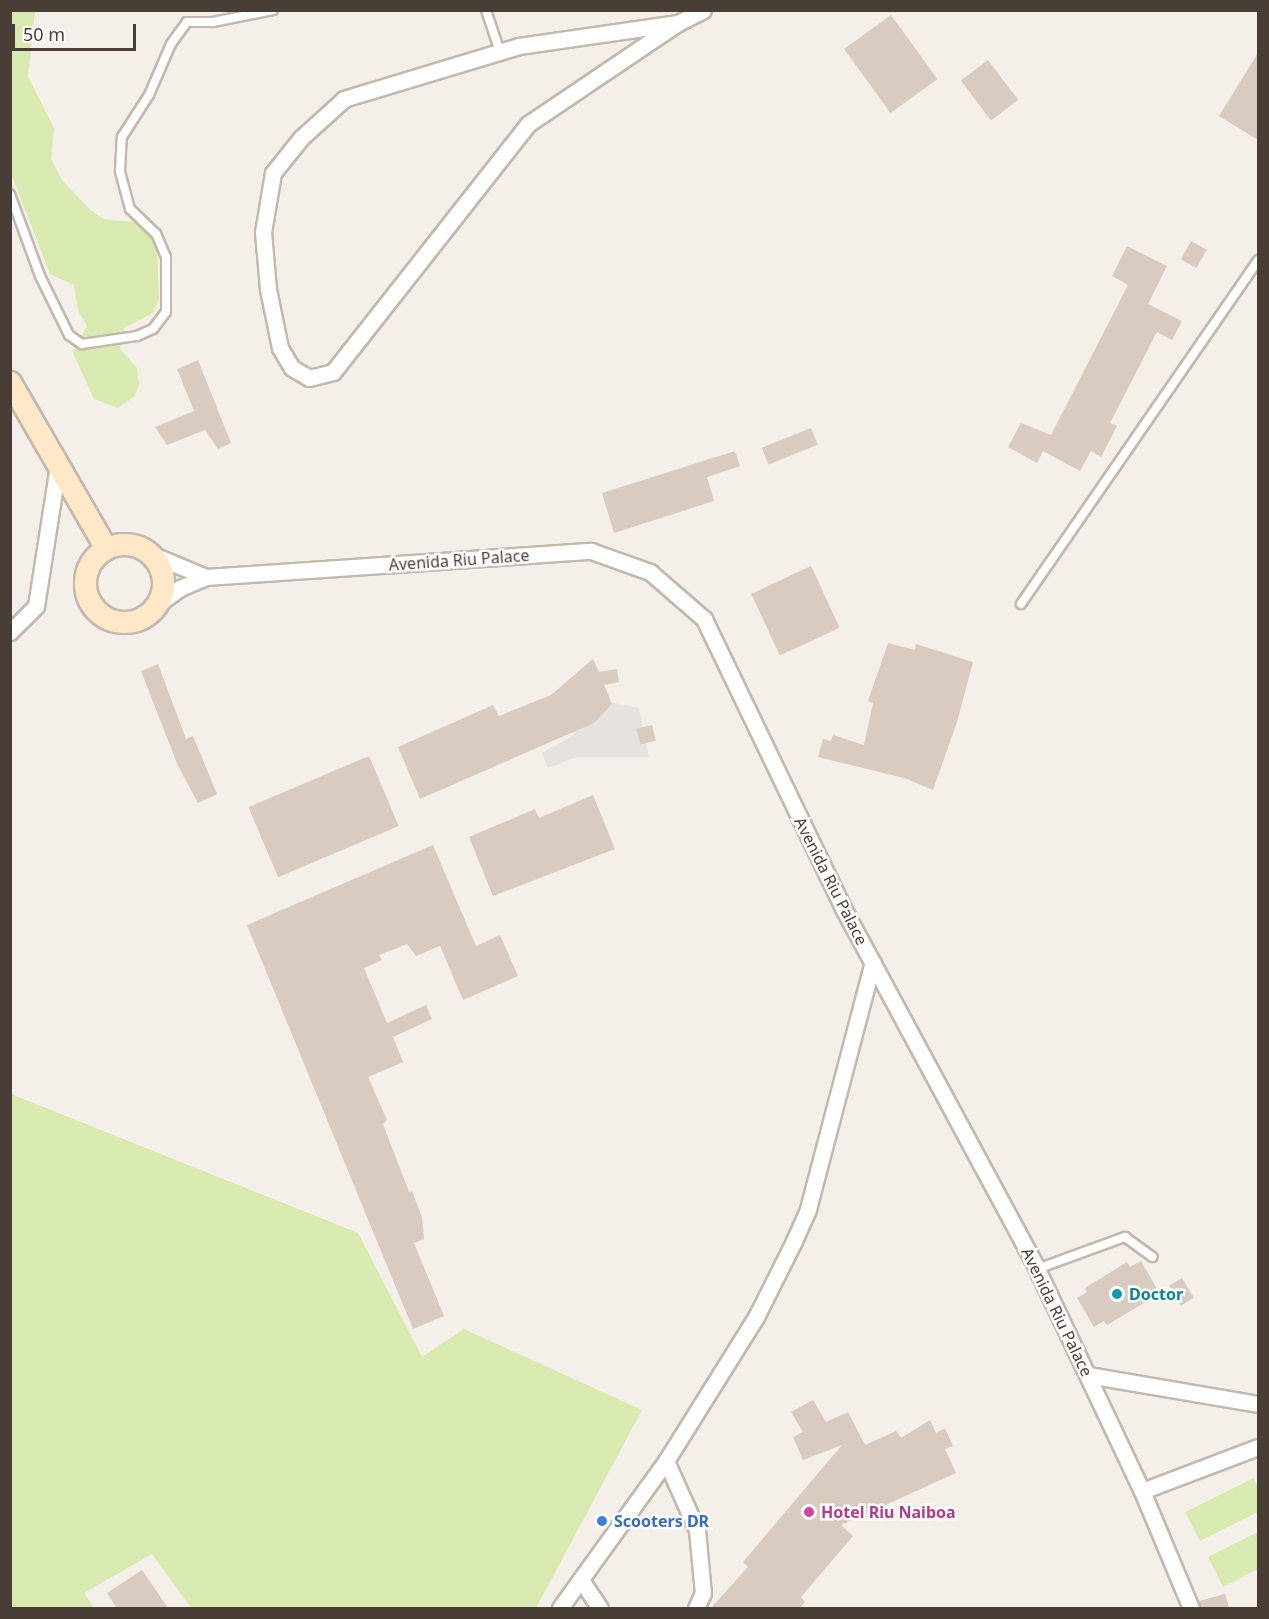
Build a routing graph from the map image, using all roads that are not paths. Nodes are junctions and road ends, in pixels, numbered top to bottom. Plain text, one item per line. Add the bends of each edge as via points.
1 (273, 10) edge
2 (486, 10) edge
3 (703, 10) edge
4 (678, 23) junction
5 (500, 52) junction
6 (10, 194) edge
7 (1258, 260) edge
8 (10, 382) edge
9 (58, 465) junction
10 (106, 548) junction
11 (153, 555) junction
12 (206, 577) junction
13 (158, 604) junction
14 (1021, 604) dead end
15 (10, 632) edge
16 (873, 963) junction
17 (1153, 1257) dead end
18 (1037, 1269) junction
19 (1088, 1375) junction
20 (1258, 1404) edge
21 (1258, 1448) edge
22 (666, 1461) junction
23 (1142, 1491) junction
24 (580, 1580) junction
25 (560, 1608) edge
26 (600, 1608) edge
27 (696, 1608) edge
28 (1191, 1608) edge

1 - 6 lane via 213,22 187,22 171,44 149,95 122,137 120,171 130,209 156,234 166,257 166,312 153,329 137,336 82,344 69,335 40,276
2 - 5 lane
3 - 4 street
4 - 5 street
4 - 5 street via 528,124 333,372 309,378 292,368 280,348 268,289 263,232 273,173 301,138 344,99
7 - 14 lane
8 - 9 street
9 - 10 street
9 - 15 street via 36,606
10 - 11 street via 130,544
10 - 13 street via 88,567 85,580 86,593 96,610 112,621 125,623 150,614
11 - 12 street, Avenida Riu Palace
11 - 13 street via 163,578
12 - 13 street, Avenida Riu Palace
12 - 16 street, Avenida Riu Palace via 591,551 650,572 704,619
16 - 18 street, Avenida Riu Palace
16 - 22 street via 808,1209 756,1317
17 - 18 lane via 1125,1237
18 - 19 street, Avenida Riu Palace
19 - 20 street
19 - 23 street, Avenida Riu Palace
21 - 23 street
22 - 24 street
22 - 27 street via 697,1530 703,1593
23 - 28 street, Avenida Riu Palace
24 - 25 street
24 - 26 street

